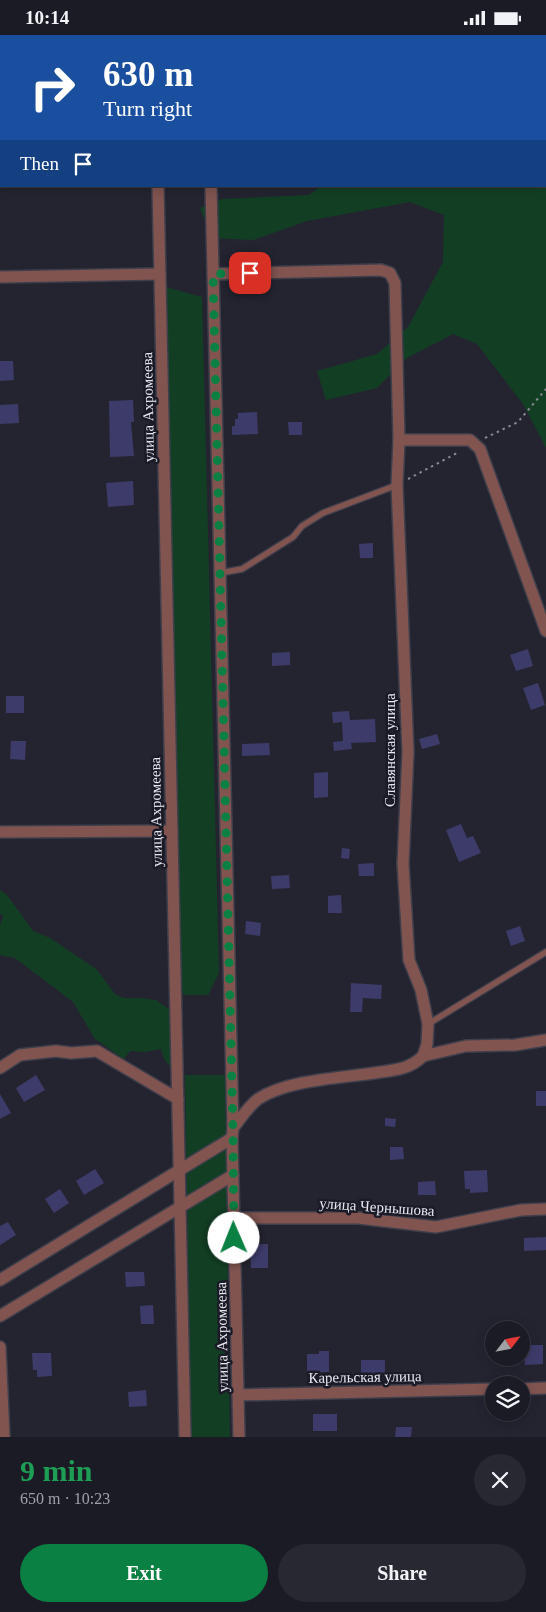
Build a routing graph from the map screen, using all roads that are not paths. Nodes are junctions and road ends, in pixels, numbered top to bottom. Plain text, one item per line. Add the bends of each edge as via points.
1 (158, 187) edge
2 (211, 187) edge
3 (213, 274) junction
4 (160, 275) junction
5 (0, 277) edge
6 (399, 440) junction
7 (396, 485) junction
8 (220, 573) junction
9 (546, 631) edge
10 (172, 831) junction
11 (0, 832) edge
12 (546, 952) edge
13 (428, 1024) junction
14 (546, 1040) edge
15 (423, 1057) junction
16 (0, 1067) edge
17 (178, 1099) junction
18 (233, 1133) junction
19 (179, 1171) junction
20 (233, 1175) junction
21 (180, 1207) junction
22 (546, 1209) edge
23 (234, 1218) junction
24 (0, 1280) edge
25 (0, 1316) edge
26 (0, 1347) edge
27 (546, 1388) edge
28 (485, 1389) edge
29 (530, 1389) edge
30 (238, 1395) junction
31 (4, 1437) edge
32 (185, 1437) edge
33 (239, 1437) edge

1 - 4 street, улица Ахромеева
2 - 3 street, улица Ахромеева
3 - 6 street, Славянская улица via 381,270 390,273 395,283
3 - 8 street, улица Ахромеева
4 - 5 street
4 - 10 street, улица Ахромеева
6 - 7 street, Славянская улица
6 - 9 street via 470,441 480,449
7 - 8 lane via 323,513 302,526 293,537 242,569
7 - 13 street, Славянская улица via 408,752 403,865 409,960 421,991
8 - 18 street, улица Ахромеева
10 - 11 street
10 - 17 street, улица Ахромеева
12 - 13 lane
13 - 15 street, Славянская улица
14 - 15 street via 515,1045 466,1046
15 - 18 street via 403,1069 278,1089 257,1100 245,1112
16 - 17 street via 20,1055 97,1051
17 - 19 street, улица Ахромеева
18 - 19 street
18 - 20 street, улица Ахромеева
19 - 21 street, улица Ахромеева
19 - 24 street
20 - 21 street
20 - 23 street, улица Ахромеева
21 - 25 street
21 - 32 street, улица Ахромеева
22 - 23 street, улица Чернышова via 521,1210 436,1227 358,1218
23 - 30 street, улица Ахромеева
26 - 31 street
27 - 29 street
28 - 30 street, Карельская улица
30 - 33 street, улица Ахромеева

